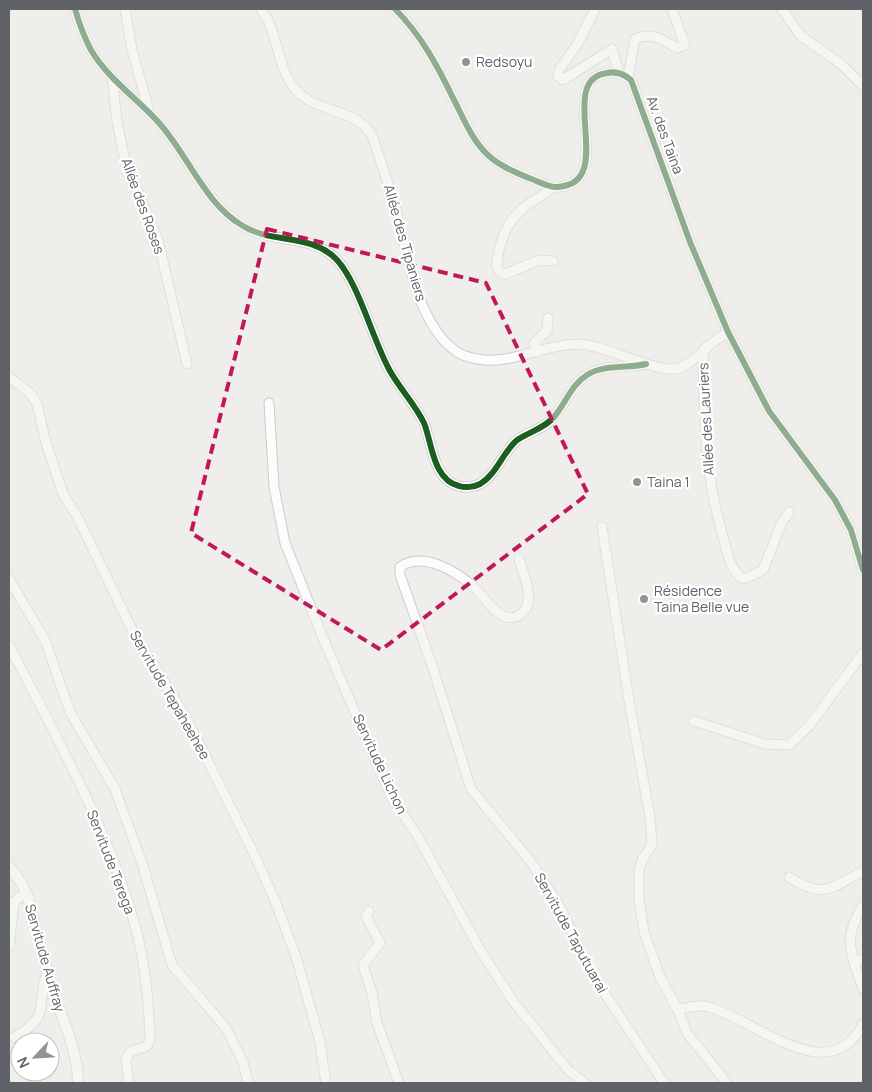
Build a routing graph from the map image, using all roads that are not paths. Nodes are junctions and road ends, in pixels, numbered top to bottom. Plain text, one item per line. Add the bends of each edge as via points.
1 (75, 9) edge
2 (125, 9) edge
3 (261, 9) edge
4 (395, 9) edge
5 (595, 9) edge
6 (672, 9) edge
7 (782, 9) edge
8 (619, 73) junction
9 (112, 76) junction
10 (628, 77) junction
11 (863, 86) edge
12 (147, 111) junction
13 (553, 187) junction
14 (553, 261) dead end
15 (548, 318) dead end
16 (728, 332) junction
17 (706, 347) junction
18 (538, 352) junction
19 (187, 364) dead end
20 (646, 364) junction
21 (9, 377) edge
22 (269, 403) dead end
23 (789, 512) dead end
24 (602, 527) dead end
25 (519, 560) dead end
26 (863, 570) edge
27 (9, 579) edge
28 (9, 645) edge
29 (863, 652) edge
30 (694, 721) dead end
31 (9, 866) edge
32 (863, 871) edge
33 (789, 877) dead end
34 (26, 892) junction
35 (863, 906) edge
36 (465, 909) dead end
37 (369, 911) dead end
38 (464, 921) junction
39 (9, 948) edge
40 (863, 958) edge
41 (854, 963) junction
42 (48, 970) junction
43 (863, 989) edge
44 (677, 1009) junction
45 (863, 1024) edge
46 (23, 1032) edge
47 (78, 1083) edge
48 (129, 1083) edge
49 (248, 1083) edge
50 (326, 1083) edge
51 (399, 1083) edge
52 (585, 1083) edge
53 (664, 1083) edge
54 (727, 1083) edge

1 - 9 street via 92,50
2 - 12 street
3 - 18 street, Allée des Tipaniers via 295,89 314,104 358,119 372,135 416,285 427,314 446,343 459,354 484,360 518,358
4 - 13 street via 424,41 471,132 484,150 501,164
5 - 8 street via 558,76 563,80 612,50
6 - 10 street via 685,45 677,48 652,34 635,39
7 - 11 street via 801,36 841,64
8 - 10 street
8 - 13 street via 605,73 589,84 584,103 587,157 584,167 572,182
9 - 12 street
9 - 19 street, Allée des Roses via 123,154 158,240
10 - 16 street, Av. des Taina via 690,242
12 - 20 street via 228,217 262,234 318,246 339,262 390,372 420,416 437,464 452,484 468,487 484,481 516,441 554,417 584,376 599,369
13 - 14 street via 521,209 510,224 501,243 497,267 506,274 539,260
15 - 18 street via 547,331 534,343
16 - 17 street, Allée des Tipaniers
16 - 26 street, Av. des Taina via 769,411 835,500 851,530
17 - 20 street, Allée des Tipaniers via 675,370
17 - 23 street, Allée des Lauriers via 703,356 705,449 712,500 732,564 741,578 763,570
18 - 20 street, Allée des Tipaniers via 582,344 613,351
21 - 50 street, Servitude Tepaheehee via 31,394 37,404 63,494 77,516 139,644 194,732 255,856 297,960 320,1042
22 - 38 street, Servitude Lichon via 274,488 292,564 392,798
24 - 44 street via 650,817 652,844 639,870 641,914 660,976
25 - 53 street, Servitude Taputuarai via 529,601 523,614 509,618 493,608 474,587 436,564 418,560 400,567 404,588 471,789 532,863 561,909 591,973
27 - 49 street via 45,640 70,712 115,789 143,865 171,962 226,1028 243,1062
28 - 48 street, Servitude Terega via 106,840 138,936 150,1039 147,1046 130,1052 126,1060
29 - 30 street via 809,726 789,745 765,744
31 - 34 street, Servitude Auffray
32 - 33 street via 830,888 818,890
34 - 39 street via 14,902
34 - 42 street, Servitude Auffray
35 - 41 street via 852,928 850,953
36 - 38 street
37 - 51 street via 366,916 380,943 363,965 377,1023
38 - 52 street, Servitude Lichon via 513,1001 568,1070
40 - 41 street
41 - 43 street
42 - 46 street via 42,985 40,1014
42 - 47 street, Servitude Auffray via 78,1066
44 - 45 street via 705,1006 721,1010 774,1039 819,1052 843,1046
44 - 54 street via 687,1033

